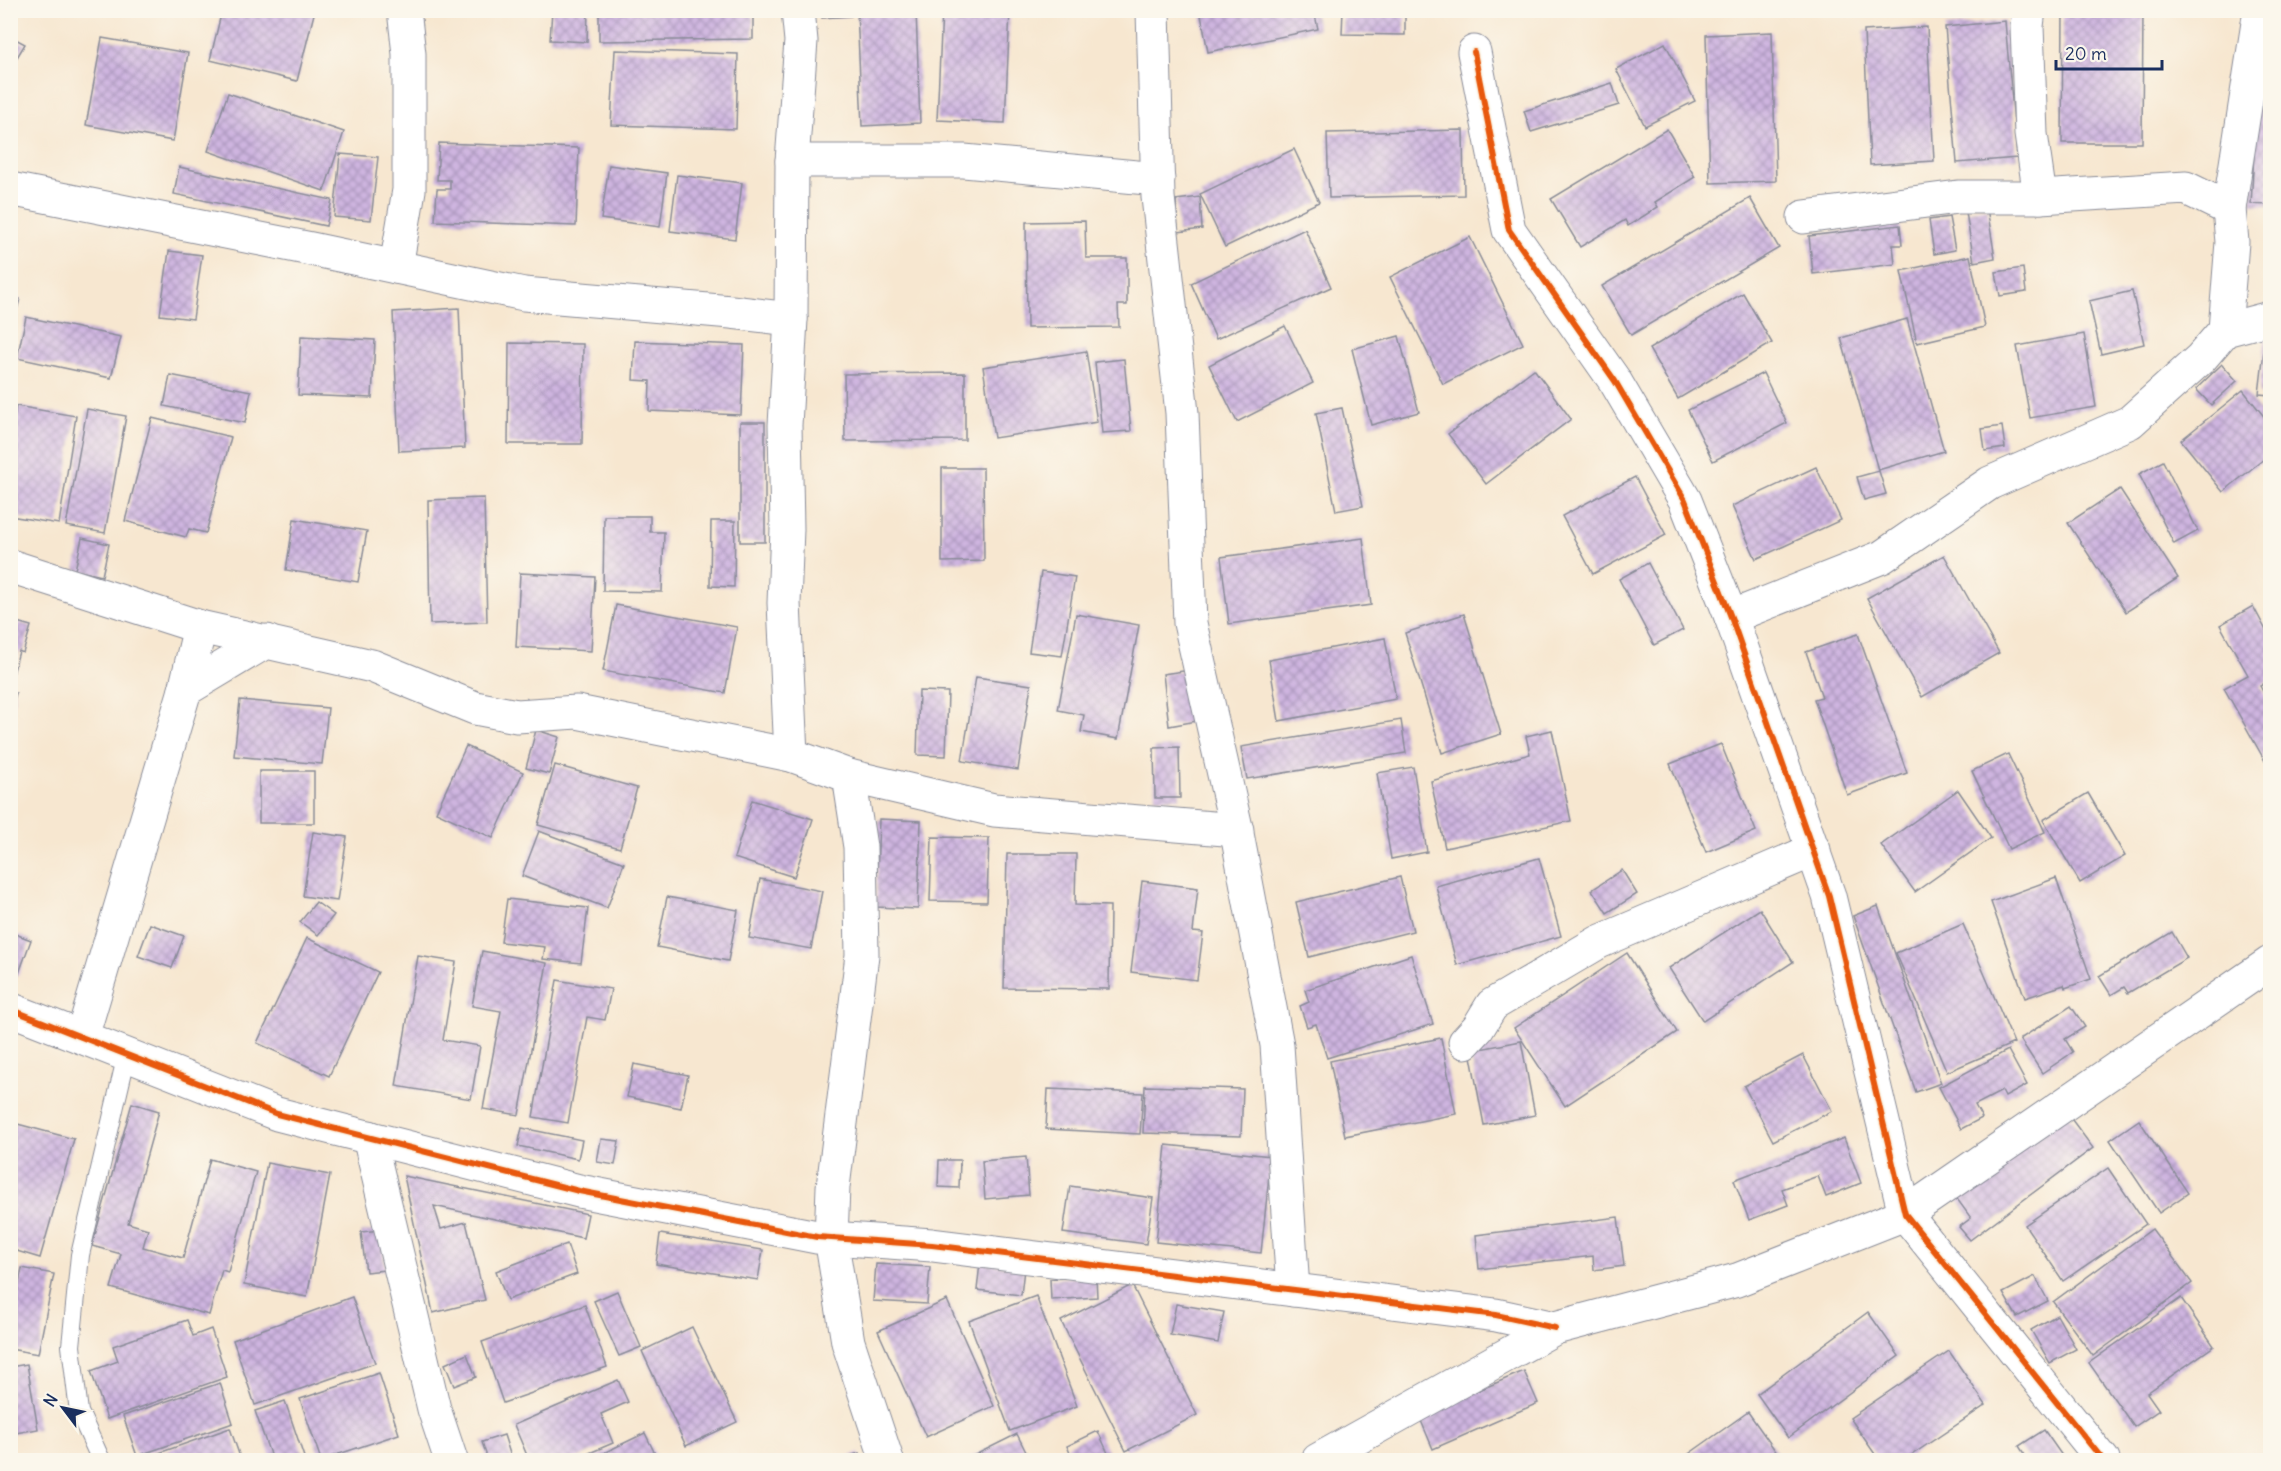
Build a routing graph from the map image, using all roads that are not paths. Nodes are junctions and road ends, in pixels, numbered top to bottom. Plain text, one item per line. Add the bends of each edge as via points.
1 (404, 10) edge
2 (798, 10) edge
3 (1153, 10) edge
4 (2029, 10) edge
5 (2260, 10) edge
6 (1474, 52) dead end
7 (792, 161) junction
8 (1158, 179) junction
9 (10, 189) edge
10 (2040, 197) junction
11 (2229, 208) junction
12 (1804, 217) dead end
13 (396, 267) junction
14 (2271, 318) edge
15 (791, 319) junction
16 (2225, 330) junction
17 (10, 566) edge
18 (1731, 617) junction
19 (200, 627) junction
20 (267, 641) junction
21 (185, 690) junction
22 (791, 755) junction
23 (849, 776) junction
24 (1237, 831) junction
25 (1814, 850) junction
26 (2271, 963) edge
27 (10, 1009) edge
28 (82, 1037) junction
29 (1465, 1042) dead end
30 (127, 1054) junction
31 (369, 1137) junction
32 (1905, 1214) junction
33 (831, 1238) junction
34 (1293, 1290) junction
35 (1555, 1328) junction
36 (101, 1461) edge
37 (451, 1461) edge
38 (887, 1461) edge
39 (1318, 1461) edge
40 (2103, 1461) edge

1 - 13 street via 409,54 409,190
2 - 7 street via 801,40
3 - 8 street
4 - 10 street via 2031,134
5 - 11 street
6 - 18 street via 1509,230 1615,381 1685,500
7 - 8 street via 964,161
7 - 15 street
8 - 24 street via 1182,413 1190,623
9 - 13 street
10 - 11 street via 2186,188
10 - 12 street via 1958,197
11 - 16 street via 2232,242
13 - 15 street via 524,294
14 - 16 street
15 - 22 street via 785,425 784,603
16 - 18 street via 2201,358 2130,422 1990,483 1882,557
17 - 19 street
18 - 25 street
19 - 20 street
19 - 21 street
20 - 21 street
20 - 22 street via 372,666 475,708 517,716 577,712
21 - 28 street
22 - 23 street
23 - 24 street via 994,810
23 - 33 street via 860,847 862,955 833,1188
24 - 34 street via 1277,1045
25 - 29 street via 1599,942 1492,1005 1479,1028
25 - 32 street via 1829,896
26 - 32 street
27 - 28 street
28 - 30 street
30 - 31 street via 277,1114
30 - 36 lane via 80,1255 71,1346 79,1412
31 - 33 street via 579,1191
31 - 37 street via 434,1409
32 - 35 street via 1737,1280
32 - 40 street
33 - 34 street via 932,1245
33 - 38 street via 848,1342
34 - 35 street via 1496,1315
35 - 39 street

